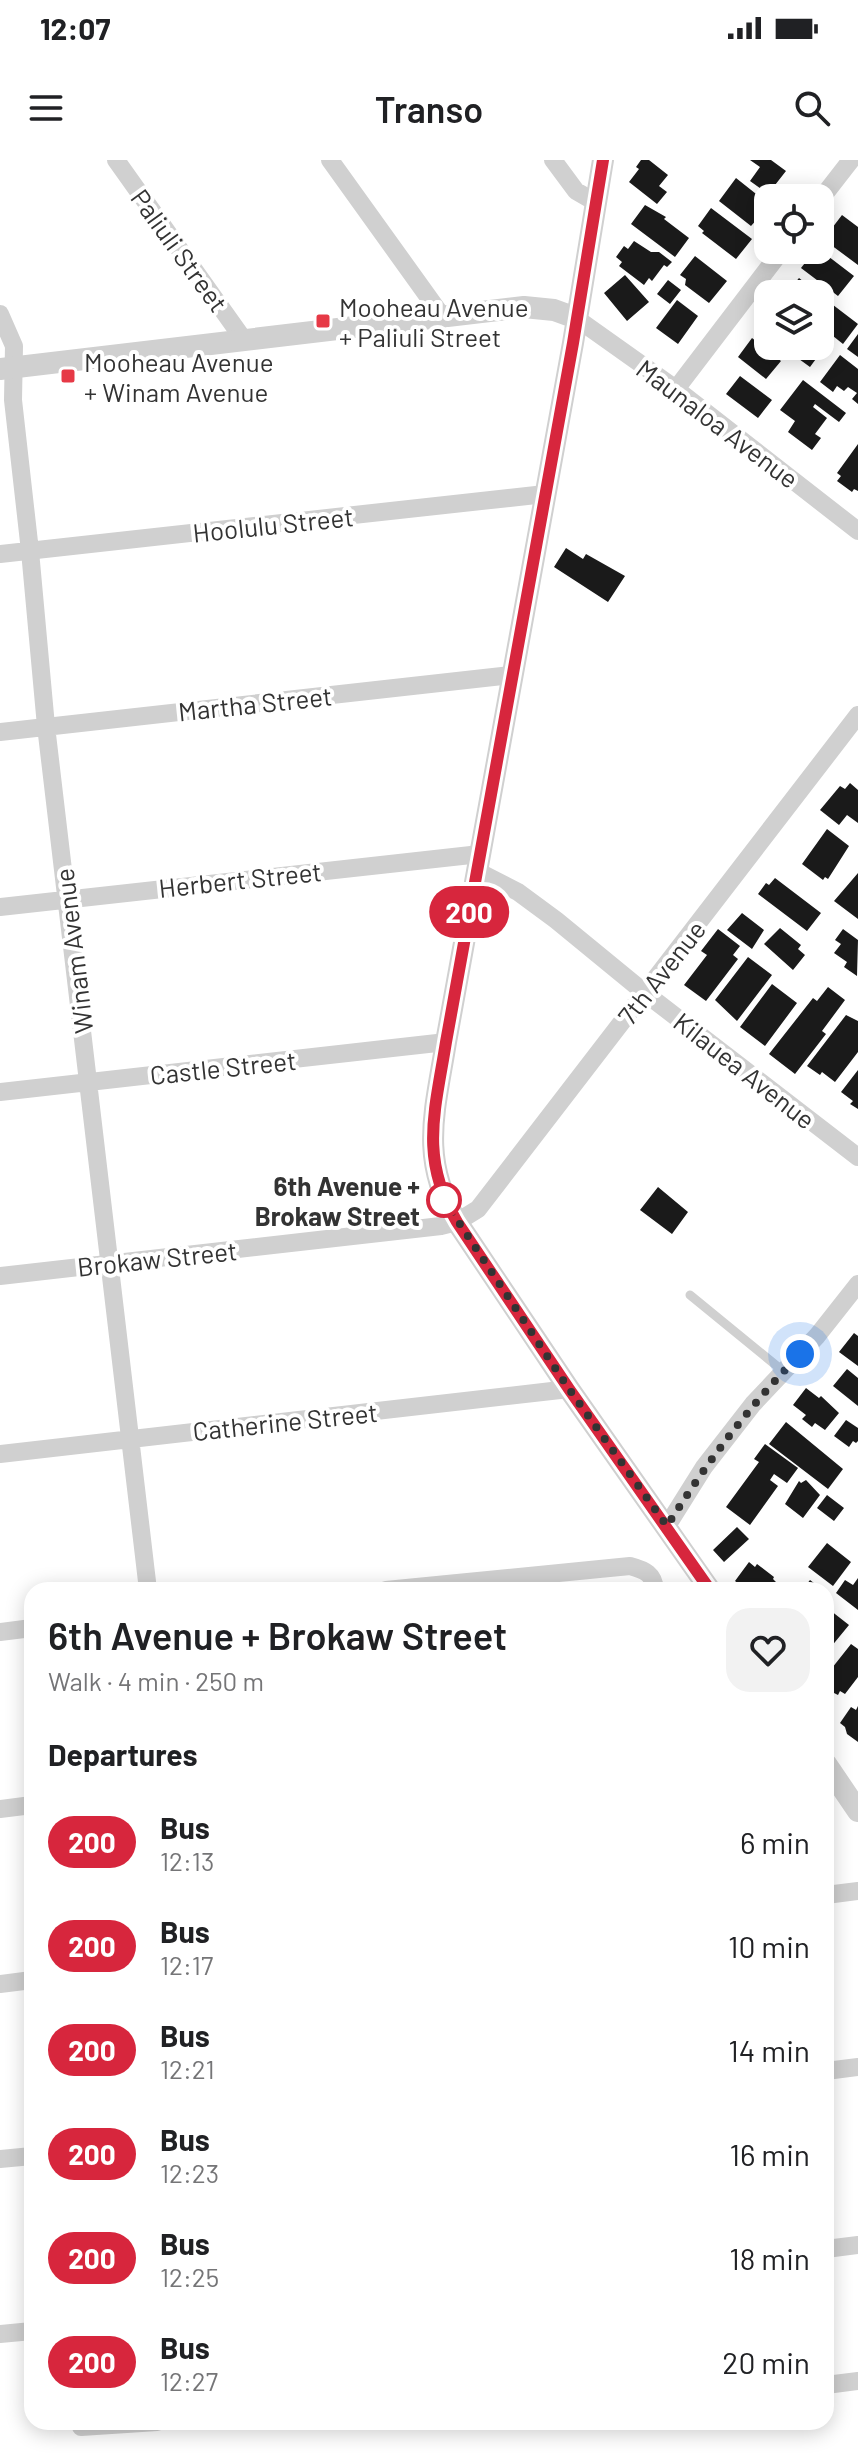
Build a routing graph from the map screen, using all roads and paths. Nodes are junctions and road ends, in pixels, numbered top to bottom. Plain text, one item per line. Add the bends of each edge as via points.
1 (116, 160) edge
2 (330, 160) edge
3 (553, 160) edge
4 (603, 160) edge
5 (851, 160) edge
6 (832, 184) edge
7 (595, 202) junction
8 (771, 264) edge
9 (0, 314) edge
10 (442, 316) junction
11 (576, 318) junction
12 (244, 340) junction
13 (7, 368) edge
14 (676, 389) junction
15 (545, 494) junction
16 (858, 531) edge
17 (30, 551) junction
18 (0, 554) edge
19 (511, 675) junction
20 (858, 715) edge
21 (46, 726) junction
22 (0, 732) edge
23 (478, 862) junction
24 (67, 901) junction
25 (0, 907) edge
26 (645, 993) junction
27 (446, 1042) junction
28 (88, 1082) junction
29 (0, 1092) edge
30 (858, 1157) edge
31 (457, 1222) junction
32 (110, 1264) junction
33 (0, 1276) edge
34 (858, 1284) edge
35 (690, 1295) dead end
36 (783, 1371) junction
37 (569, 1389) junction
38 (130, 1438) junction
39 (0, 1454) edge
40 (667, 1526) junction
41 (147, 1582) edge
42 (467, 1582) edge
43 (653, 1582) edge
44 (705, 1582) edge
45 (24, 1629) edge
46 (0, 1632) edge
47 (834, 1776) edge
48 (24, 1806) edge
49 (0, 1809) edge
50 (858, 1811) edge
51 (858, 1891) edge
52 (834, 1894) edge
53 (24, 1981) edge
54 (0, 1984) edge
55 (858, 2067) edge
56 (834, 2070) edge
57 (24, 2157) edge
58 (0, 2159) edge
59 (858, 2245) edge
60 (834, 2248) edge
61 (24, 2332) edge
62 (0, 2334) edge
63 (858, 2381) edge
64 (834, 2384) edge

1 - 12 street, Paliuli Street
2 - 10 street
3 - 7 street via 576,191
4 - 7 street
5 - 6 street
7 - 11 street
8 - 14 street
9 - 13 street, Winam Avenue via 14,346
10 - 11 street via 524,307
10 - 12 street
11 - 14 street, Maunaloa Avenue
11 - 15 street
12 - 13 street
13 - 17 street, Winam Avenue
14 - 16 street, Maunaloa Avenue
15 - 17 street, Hoolulu Street
15 - 19 street
17 - 18 street, Hoolulu Street
17 - 21 street, Winam Avenue
19 - 21 street, Martha Street
19 - 23 street
20 - 26 street, 7th Avenue
21 - 22 street, Martha Street
21 - 24 street, Winam Avenue
23 - 24 street, Herbert Street
23 - 26 street, Kilauea Avenue
23 - 27 street
24 - 25 street, Herbert Street
24 - 28 street, Winam Avenue
26 - 30 street, Kilauea Avenue
26 - 31 street, 7th Avenue via 478,1209
27 - 28 street, Castle Street
27 - 31 street via 432,1149 445,1201
28 - 29 street, Castle Street
28 - 32 street, Winam Avenue
31 - 32 street, Brokaw Street
31 - 37 street
32 - 33 street, Brokaw Street
32 - 38 street, Winam Avenue
34 - 36 street
35 - 36 lane
36 - 40 street via 727,1437
37 - 38 street, Catherine Street
37 - 40 street
38 - 39 street, Catherine Street
38 - 41 street, Winam Avenue
40 - 44 street
42 - 43 street via 630,1566 645,1570
45 - 46 street
47 - 50 street
48 - 49 street
51 - 52 street
53 - 54 street
55 - 56 street
57 - 58 street
59 - 60 street
61 - 62 street
63 - 64 street

